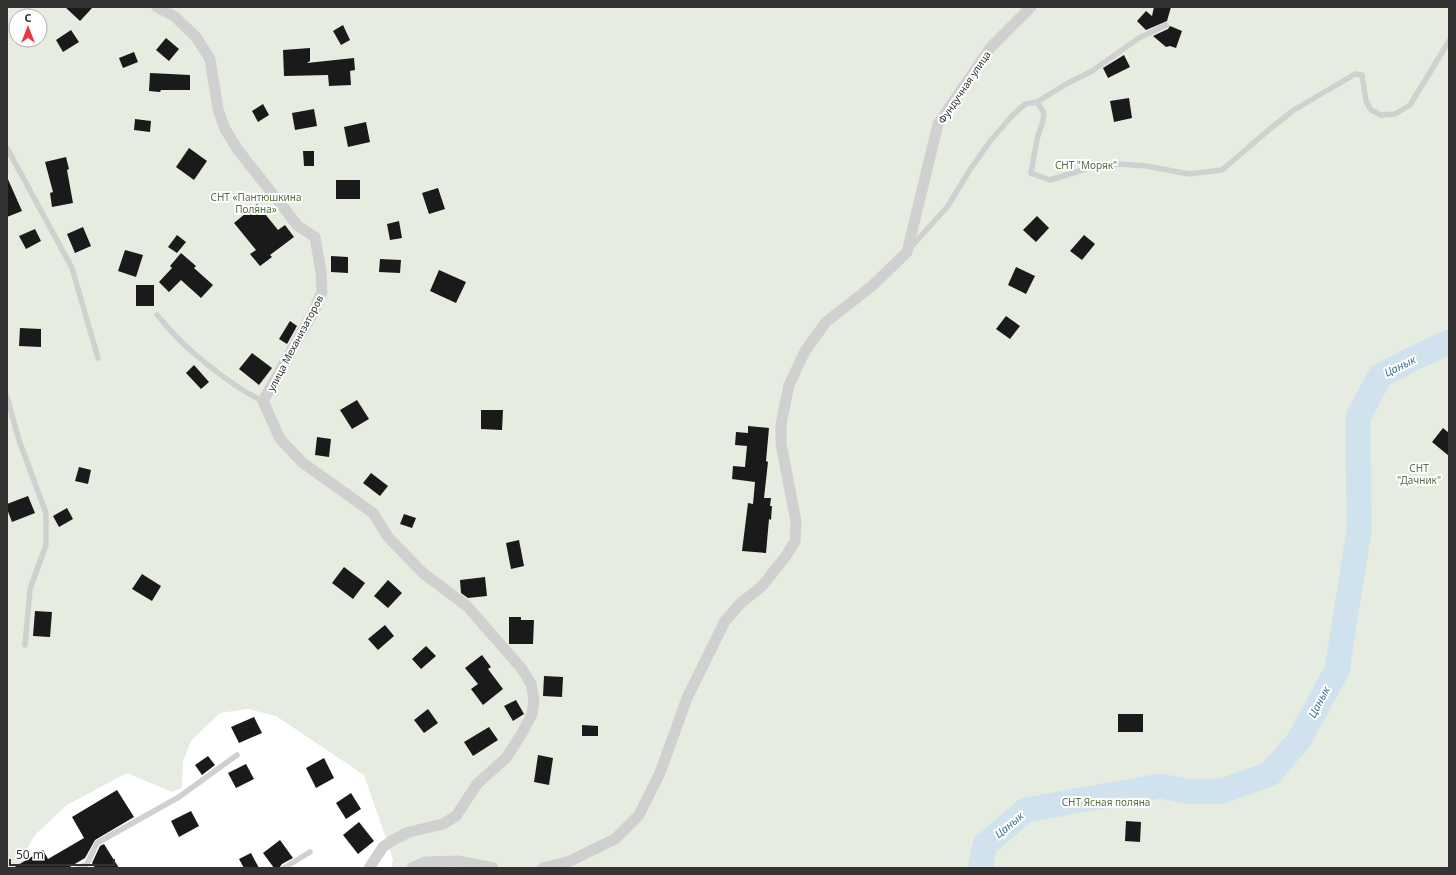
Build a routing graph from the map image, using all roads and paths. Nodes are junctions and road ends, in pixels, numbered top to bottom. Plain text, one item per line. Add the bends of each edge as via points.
1 (157, 7) edge
2 (1031, 7) edge
3 (1166, 25) dead end
4 (1449, 41) edge
5 (1037, 102) junction
6 (7, 148) edge
7 (907, 252) junction
8 (157, 315) dead end
9 (98, 358) dead end
10 (7, 398) edge
11 (263, 401) junction
12 (25, 644) dead end
13 (237, 755) dead end
14 (310, 852) dead end
15 (78, 868) edge
16 (284, 868) edge
17 (369, 868) edge
18 (412, 868) edge
19 (494, 868) edge
20 (543, 868) edge

1 - 11 street, улица Механизаторов via 174,16 196,37 210,59 218,110 225,129 238,150 298,226 315,237 322,292 314,311
2 - 7 street, Фундучная улица via 992,47 938,124
3 - 5 lane via 1139,38 1092,71
4 - 5 lane via 1410,105 1395,114 1381,114 1370,110 1362,75 1355,74 1294,110 1222,170 1189,174 1119,164 1089,168 1050,180 1031,173 1036,139 1044,113
5 - 7 lane via 1026,104 991,140 969,170 948,206
6 - 9 lane via 72,268
7 - 20 street via 872,286 826,322 805,351 789,385 781,424 781,444 796,521 795,541 780,565 762,586 741,603 725,621 686,698 660,773 639,815 614,839 570,861
8 - 11 lane via 188,349 253,397
10 - 12 lane via 19,440 46,513 46,545 30,589
11 - 17 street, улица Механизаторов via 280,439 303,463 373,513 388,537 423,573 467,606 522,669 531,684 534,700 532,714 521,735 506,758 477,784 456,816 443,824 409,832 393,840 382,847
13 - 15 lane via 179,797 98,843 87,864
14 - 16 lane
18 - 19 street via 425,862 458,861

